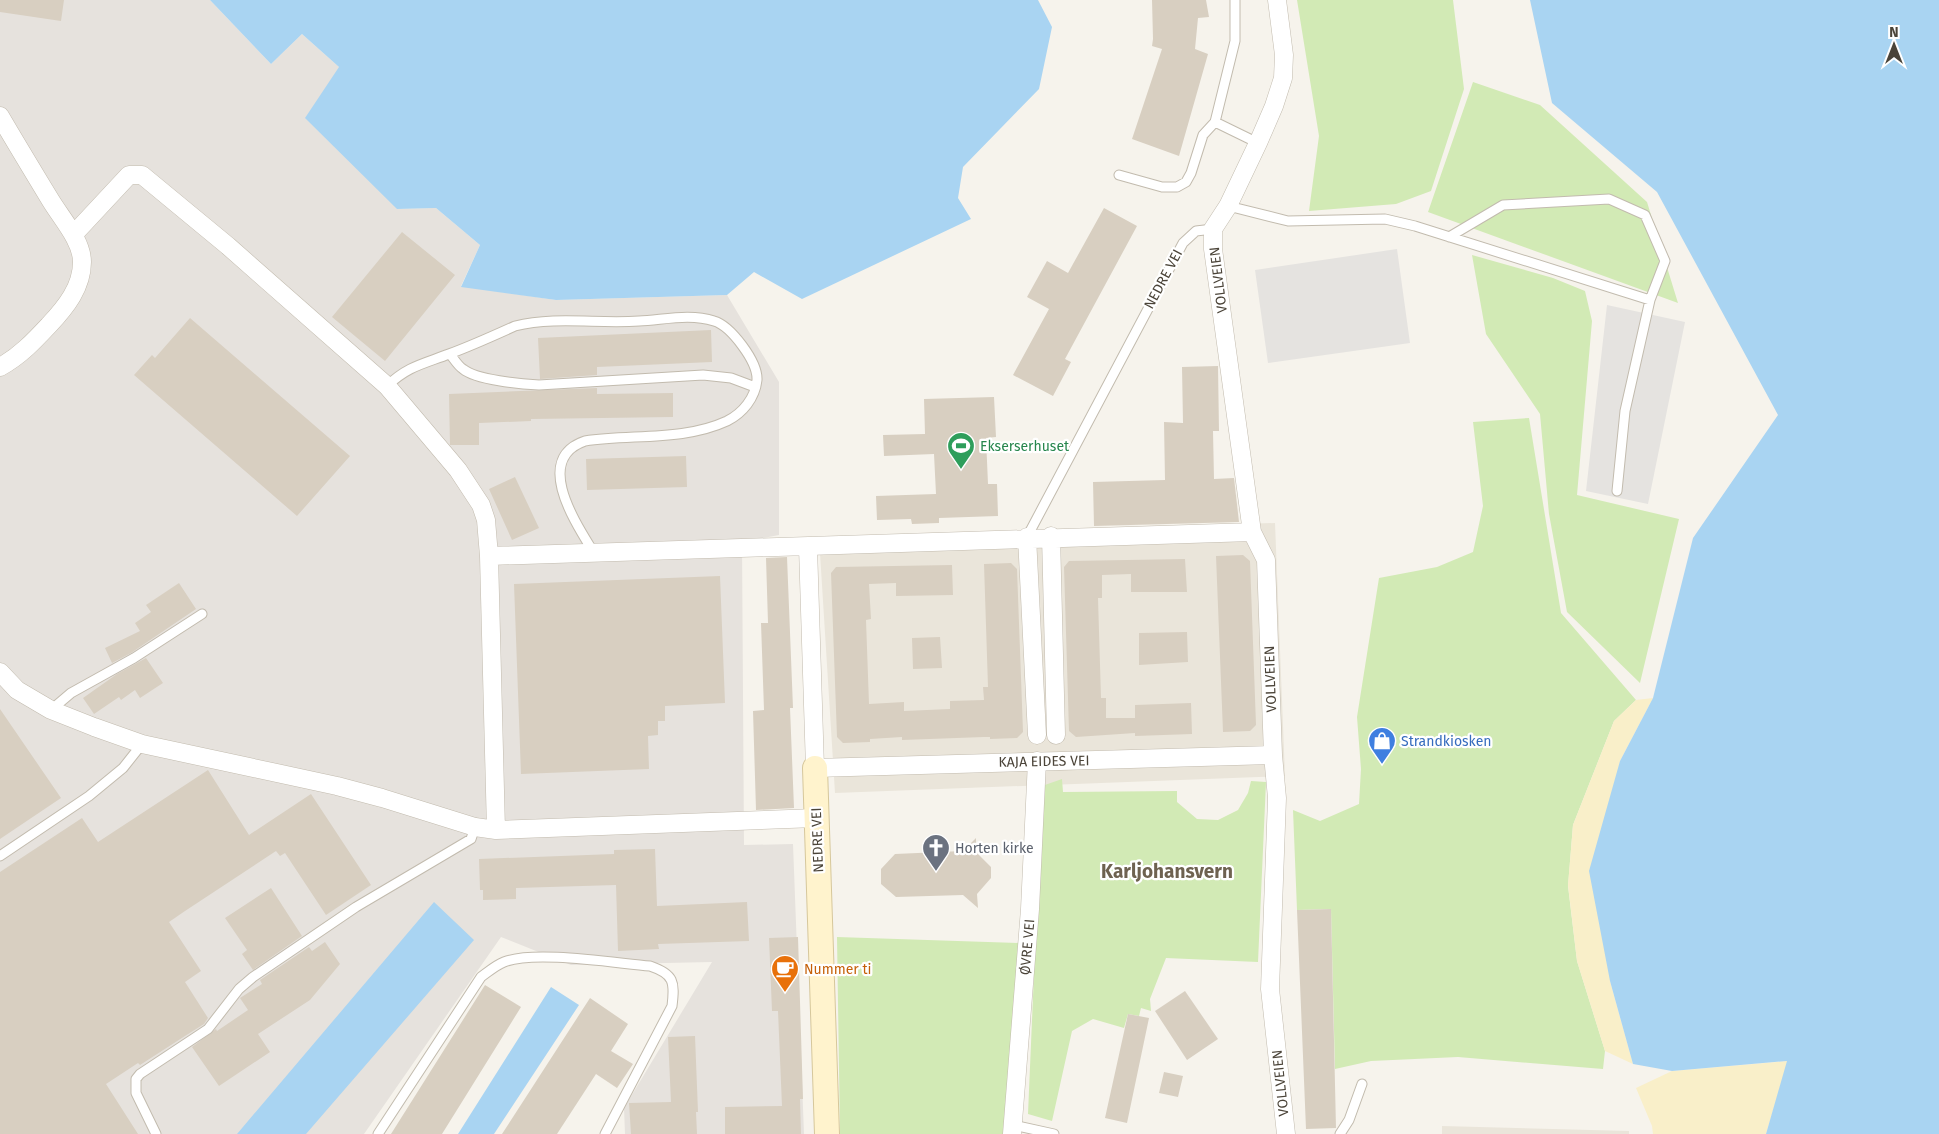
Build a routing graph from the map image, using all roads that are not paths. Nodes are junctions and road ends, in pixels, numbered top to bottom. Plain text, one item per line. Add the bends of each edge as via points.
1 (1235, 0) edge
2 (1277, 0) edge
3 (0, 116) edge
4 (1215, 122) junction
5 (1258, 143) junction
6 (1118, 175) dead end
7 (1228, 206) junction
8 (1213, 229) junction
9 (74, 234) junction
10 (1449, 237) junction
11 (1650, 300) junction
12 (450, 354) junction
13 (0, 367) edge
14 (387, 386) junction
15 (755, 387) junction
16 (1617, 491) dead end
17 (1252, 532) junction
18 (1052, 536) junction
19 (1027, 537) junction
20 (808, 547) junction
21 (594, 553) junction
22 (489, 556) junction
23 (202, 614) dead end
24 (0, 672) edge
25 (51, 710) junction
26 (1056, 734) dead end
27 (1037, 735) dead end
28 (142, 744) junction
29 (1273, 755) junction
30 (1037, 761) junction
31 (815, 768) junction
32 (816, 818) junction
33 (476, 828) junction
34 (496, 830) junction
35 (0, 856) edge
36 (1362, 1084) dead end
37 (1013, 1130) edge
38 (156, 1134) edge
39 (378, 1134) edge
40 (605, 1134) edge
41 (827, 1134) edge
42 (1054, 1134) edge
43 (1286, 1134) edge
44 (1340, 1134) edge

1 - 4 lane via 1235,41
2 - 5 street via 1284,55 1283,78
3 - 9 street
4 - 5 lane
4 - 6 lane via 1203,135 1186,182 1177,187 1162,188
5 - 7 street
7 - 8 street
7 - 10 lane via 1288,221 1385,218
8 - 17 street, VOLLVEIEN via 1213,249
8 - 19 lane, NEDRE VEI via 1196,232 1183,243
9 - 13 street via 82,260 76,291 28,348
9 - 14 street via 129,175 142,175
10 - 11 lane
10 - 11 lane via 1503,205 1610,199 1645,215 1665,261
11 - 16 lane via 1625,411
12 - 14 lane via 413,366
12 - 15 lane via 463,370 472,374 522,384 703,374 731,378
12 - 15 lane via 515,326 548,321 638,322 702,318 730,330 755,370
14 - 22 street via 458,470 481,505 486,520
15 - 21 lane via 744,409 709,427 677,433 597,439 578,443 572,448 562,464 561,488 570,514
17 - 18 street
17 - 29 street, VOLLVEIEN via 1266,560
18 - 19 street
18 - 26 street
19 - 20 street
19 - 27 street
20 - 21 street
20 - 31 street, NEDRE VEI
21 - 22 street
22 - 34 street
23 - 25 lane via 134,658 71,693
24 - 25 street via 17,690
25 - 28 street
28 - 33 street via 337,786
28 - 35 lane via 122,768 89,796
29 - 30 street, KAJA EIDES VEI
29 - 43 street, VOLLVEIEN via 1277,798 1270,989
30 - 31 street, KAJA EIDES VEI
30 - 37 street, ØVRE VEI via 1030,909
31 - 32 main road, NEDRE VEI
32 - 34 street
32 - 41 main road, NEDRE VEI
33 - 34 street
33 - 38 lane via 472,839 356,908 253,977 239,989 208,1029 140,1074 136,1079 136,1093
36 - 44 lane via 1349,1120
37 - 42 lane
39 - 40 lane via 482,977 503,963 520,958 551,958 650,966 664,971 673,980 672,1006

